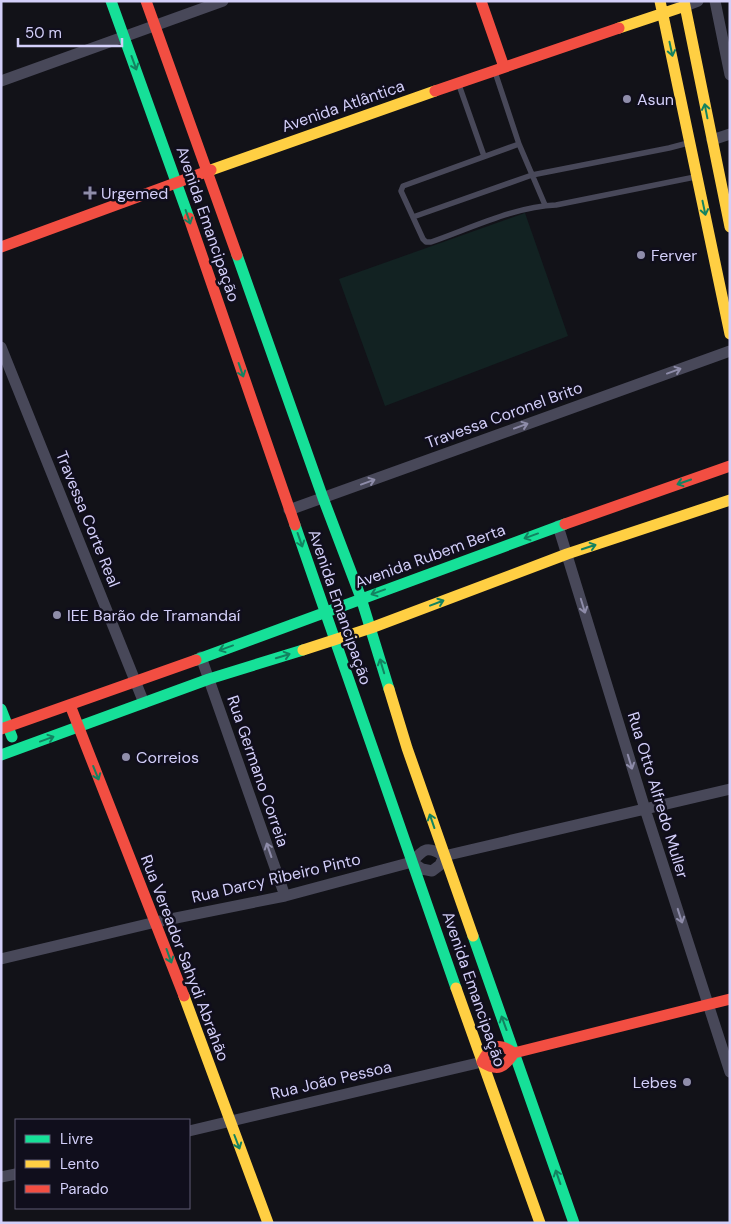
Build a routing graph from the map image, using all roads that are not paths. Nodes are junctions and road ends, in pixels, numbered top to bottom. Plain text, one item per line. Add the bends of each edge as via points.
1 (111, 1) edge
2 (146, 1) edge
3 (223, 1) edge
4 (481, 1) edge
5 (698, 1) edge
6 (715, 1) edge
7 (684, 4) edge
8 (662, 7) edge
9 (155, 25) junction
10 (124, 36) junction
11 (499, 69) junction
12 (730, 75) edge
13 (1, 81) edge
14 (458, 83) junction
15 (730, 134) edge
16 (712, 140) junction
17 (690, 143) junction
18 (519, 144) junction
19 (484, 156) junction
20 (208, 171) junction
21 (532, 175) junction
22 (697, 177) junction
23 (176, 184) junction
24 (545, 205) junction
25 (412, 217) junction
26 (730, 227) edge
27 (1, 247) edge
28 (730, 334) edge
29 (1, 347) edge
30 (730, 351) edge
31 (730, 466) edge
32 (323, 498) junction
33 (730, 500) edge
34 (290, 510) junction
35 (558, 526) junction
36 (566, 554) junction
37 (361, 598) junction
38 (325, 612) junction
39 (370, 628) junction
40 (334, 640) junction
41 (201, 657) junction
42 (209, 679) junction
43 (136, 682) junction
44 (144, 702) junction
45 (70, 705) junction
46 (1, 709) edge
47 (78, 727) junction
48 (5, 728) edge
49 (17, 750) junction
50 (1, 755) edge
51 (730, 789) edge
52 (645, 809) junction
53 (444, 856) junction
54 (412, 862) junction
55 (285, 896) junction
56 (156, 922) junction
57 (1, 960) edge
58 (730, 999) edge
59 (708, 1004) junction
60 (514, 1053) junction
61 (482, 1062) junction
62 (730, 1072) edge
63 (229, 1121) junction
64 (190, 1131) edge
65 (15, 1174) edge
66 (1, 1178) edge
67 (268, 1223) edge
68 (540, 1223) edge
69 (574, 1223) edge

1 - 10 main road, Avenida Emancipação
2 - 9 main road, Avenida Emancipação
3 - 9 street
4 - 11 main road
5 - 7 street, Avenida Atlântica
6 - 12 street
7 - 8 main road, Avenida Atlântica
16 -> 7 main road
8 - 11 main road, Avenida Atlântica
8 -> 17 main road
9 - 10 street
9 - 20 main road, Avenida Emancipação
10 - 13 street
10 -> 23 main road, Avenida Emancipação
11 - 14 main road, Avenida Atlântica
11 - 18 lane
14 - 19 lane
14 - 20 main road, Avenida Atlântica
15 - 16 street
16 - 26 main road
17 - 21 lane
17 - 22 main road
18 - 19 lane
18 - 21 lane
19 - 25 lane via 403,186 400,191
20 - 23 main road, Avenida Atlântica
20 - 32 main road, Avenida Emancipação
21 - 24 lane
21 - 25 lane
22 - 24 lane
22 -> 28 main road
23 - 27 main road, Avenida Atlântica
23 -> 34 main road, Avenida Emancipação
24 - 25 lane via 431,242 422,239
29 - 43 street, Travessa Corte Real
32 -> 30 street, Travessa Coronel Brito
31 -> 35 main road, Avenida Rubem Berta
32 - 34 street, Travessa Coronel Brito
32 - 37 main road, Avenida Emancipação
36 -> 33 main road
34 -> 38 main road, Avenida Emancipação
35 - 36 street, Rua Otto Alfredo Muller
35 -> 37 main road, Avenida Rubem Berta
39 -> 36 main road
36 -> 52 street, Rua Otto Alfredo Muller
37 - 38 main road, Avenida Rubem Berta
37 - 39 main road, Avenida Emancipação
38 - 40 main road, Avenida Emancipação
38 -> 41 main road, Avenida Rubem Berta
39 - 40 main road
53 -> 39 main road, Avenida Emancipação
42 -> 40 main road
40 - 54 main road, Avenida Emancipação
41 - 42 street, Rua Germano Correia
41 - 43 main road, Avenida Rubem Berta
42 - 44 main road
55 -> 42 street, Rua Germano Correia
43 - 44 street, Travessa Corte Real
43 - 45 main road, Avenida Rubem Berta
44 - 47 main road
45 - 47 main road, Rua Vereador Sahydi Abrahão
45 - 48 main road, Avenida Rubem Berta
46 - 48 main road
49 -> 47 main road
47 -> 56 main road, Rua Vereador Sahydi Abrahão
48 - 49 main road
49 - 50 main road
51 - 52 street, Rua Darcy Ribeiro Pinto
52 - 53 street, Rua Darcy Ribeiro Pinto
52 -> 59 street, Rua Otto Alfredo Muller
53 - 54 street, Rua Darcy Ribeiro Pinto via 426,850
53 - 54 street, Rua Darcy Ribeiro Pinto via 432,871
60 -> 53 main road, Avenida Emancipação
54 - 55 street, Rua Darcy Ribeiro Pinto
54 - 61 main road, Avenida Emancipação
55 - 56 street, Rua Darcy Ribeiro Pinto
56 - 57 street, Rua Darcy Ribeiro Pinto
56 -> 63 main road, Rua Vereador Sahydi Abrahão
58 - 59 main road, Rua João Pessoa
59 - 60 main road, Rua João Pessoa
59 - 62 street, Rua Otto Alfredo Muller
60 - 61 main road, Rua João Pessoa via 498,1068 489,1068
60 - 61 main road, Rua João Pessoa via 498,1046 488,1050
69 -> 60 main road, Avenida Emancipação
61 - 63 street, Rua João Pessoa
61 - 68 main road, Avenida Emancipação
63 - 64 street, Rua João Pessoa
63 -> 67 main road, Rua Vereador Sahydi Abrahão
65 - 66 street

